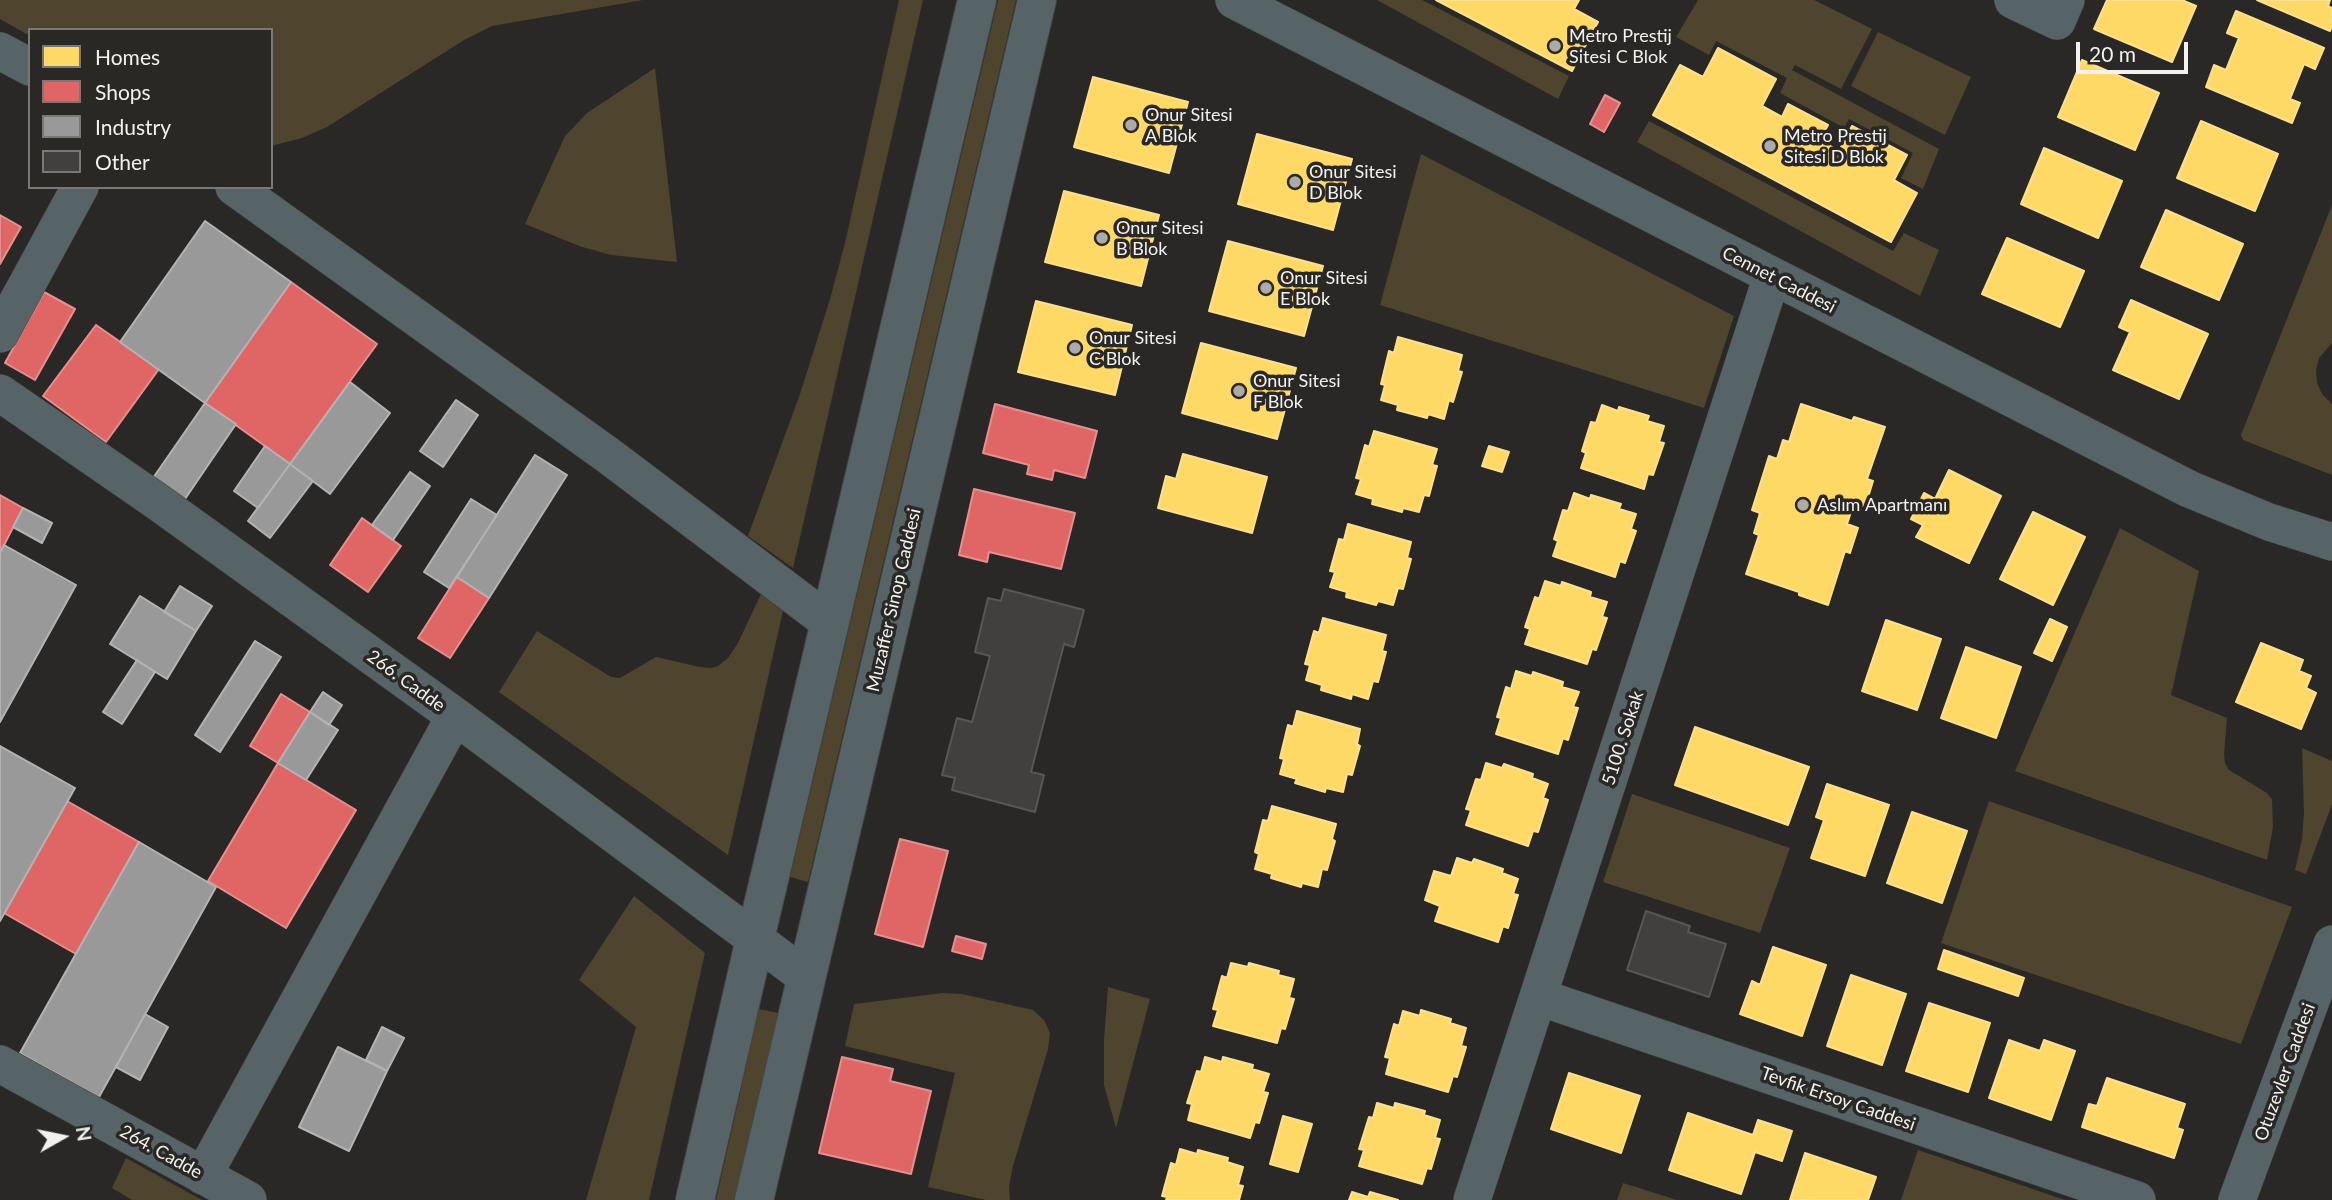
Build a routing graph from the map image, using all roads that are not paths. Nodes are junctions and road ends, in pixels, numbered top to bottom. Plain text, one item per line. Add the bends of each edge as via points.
1 (976, 0) edge
2 (1037, 0) edge
3 (1234, 0) edge
4 (2013, 0) edge
5 (2061, 11) edge
6 (0, 51) edge
7 (28, 66) edge
8 (79, 189) edge
9 (237, 189) edge
10 (1772, 276) junction
11 (0, 334) edge
12 (0, 393) edge
13 (2332, 542) edge
14 (830, 622) junction
15 (454, 716) junction
16 (755, 939) junction
17 (2332, 943) edge
18 (806, 977) junction
19 (1539, 997) junction
20 (0, 1064) edge
21 (203, 1175) junction
22 (248, 1200) edge
23 (695, 1200) edge
24 (754, 1200) edge
25 (1472, 1200) edge
26 (2137, 1200) edge
27 (2237, 1200) edge

1 - 14 main road
2 - 18 main road, Muzaffer Sinop Caddesi
3 - 10 street, Cennet Caddesi
4 - 5 street
6 - 7 street
8 - 11 street
9 - 14 street via 609,456
10 - 13 street, Cennet Caddesi via 2189,489
10 - 19 street, 5100. Sokak
12 - 15 street, 266. Cadde
14 - 16 main road
15 - 16 street, 266. Cadde
15 - 21 street
16 - 18 street, 266. Cadde
16 - 23 main road
17 - 27 street, Otuzevler Caddesi
18 - 24 main road, Muzaffer Sinop Caddesi
19 - 25 street, 5100. Sokak
19 - 26 street, Tevfik Ersoy Caddesi
20 - 21 street, 264. Cadde
21 - 22 street, 264. Cadde

